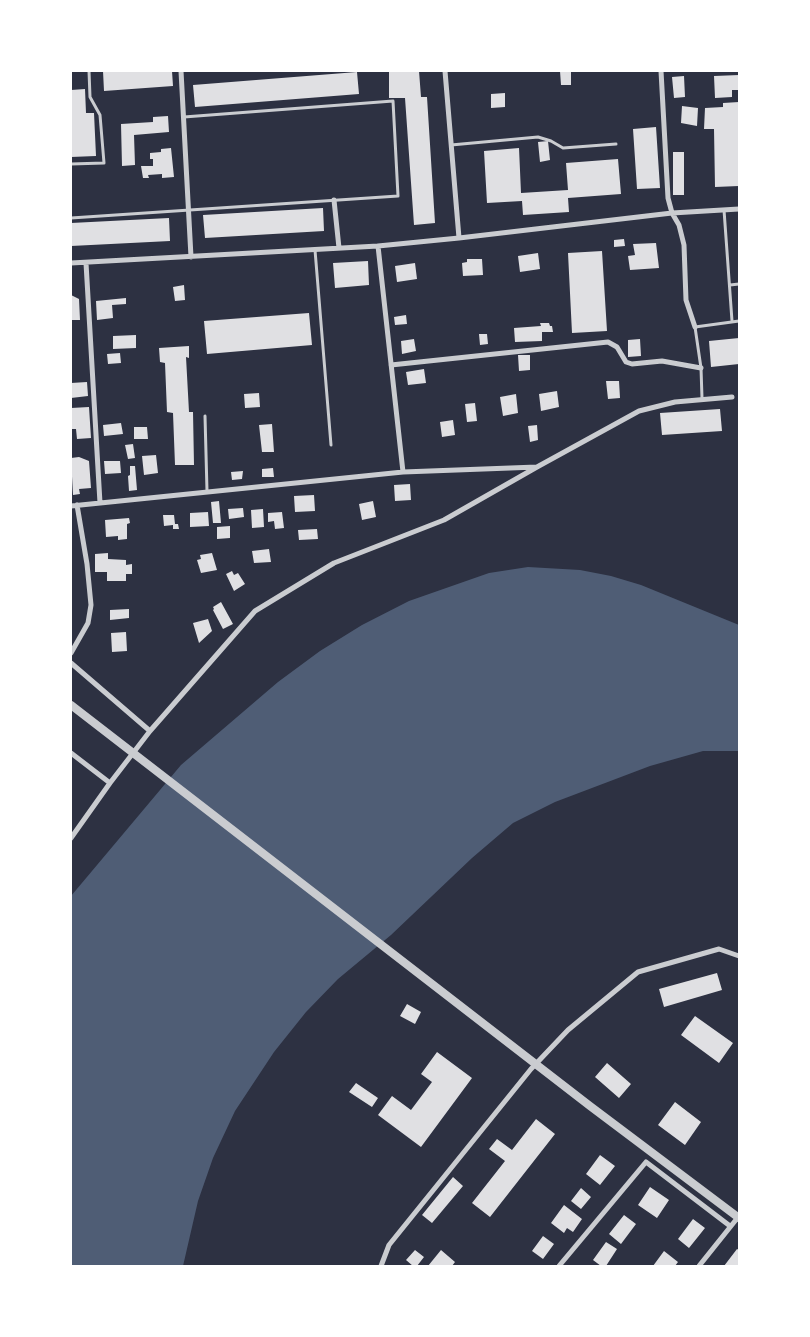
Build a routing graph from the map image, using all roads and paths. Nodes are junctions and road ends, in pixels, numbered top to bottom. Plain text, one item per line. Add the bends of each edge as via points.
1 (89, 71) edge
2 (181, 71) edge
3 (445, 71) edge
4 (661, 71) edge
5 (184, 117) junction
6 (616, 144) dead end
7 (451, 145) junction
8 (71, 164) edge
9 (334, 200) junction
10 (739, 209) edge
11 (188, 210) junction
12 (724, 210) junction
13 (672, 213) junction
14 (71, 218) edge
15 (459, 238) junction
16 (378, 246) junction
17 (339, 248) junction
18 (315, 250) junction
19 (191, 257) junction
20 (71, 263) edge
21 (86, 263) junction
22 (739, 284) edge
23 (730, 285) junction
24 (732, 321) junction
25 (739, 321) edge
26 (695, 327) junction
27 (391, 365) junction
28 (701, 368) junction
29 (732, 397) dead end
30 (702, 398) junction
31 (204, 416) dead end
32 (331, 445) dead end
33 (537, 467) junction
34 (403, 472) junction
35 (208, 491) junction
36 (100, 503) junction
37 (74, 506) edge
38 (71, 653) edge
39 (71, 663) edge
40 (71, 706) edge
41 (150, 731) junction
42 (71, 753) edge
43 (110, 782) junction
44 (71, 838) edge
45 (739, 956) edge
46 (738, 1217) edge
47 (730, 1226) junction
48 (382, 1266) edge
49 (559, 1266) edge
50 (699, 1266) edge

1 - 8 lane via 90,97 100,115 104,163
2 - 5 street
3 - 7 street
4 - 13 street via 668,198
5 - 9 lane via 393,101 398,196
5 - 11 street
6 - 7 lane via 563,148 538,138
7 - 15 street
9 - 11 lane
9 - 17 street
10 - 12 street
11 - 14 lane
11 - 19 street
12 - 13 street
12 - 23 lane
13 - 15 street
13 - 26 street via 684,245 686,300
15 - 16 street
16 - 17 street
16 - 27 street
17 - 18 street
18 - 19 street
18 - 32 lane
19 - 21 street
20 - 21 street
21 - 36 street
22 - 23 lane
23 - 24 lane
24 - 25 lane
24 - 26 lane
26 - 28 lane
27 - 28 street via 608,342 618,347 626,362 632,364 662,361
27 - 34 street
28 - 30 lane
29 - 30 street
30 - 33 street via 639,411
31 - 35 lane
33 - 34 street
33 - 41 street via 444,520 334,563 255,611
34 - 35 street
35 - 36 street
36 - 37 street
37 - 38 street via 87,564 91,604 88,622
39 - 41 street
40 - 46 street
41 - 43 street
42 - 43 street
43 - 44 street
45 - 48 street via 719,949 638,972 568,1030 531,1069 389,1245
46 - 47 street
47 - 49 street via 646,1162
47 - 50 street

